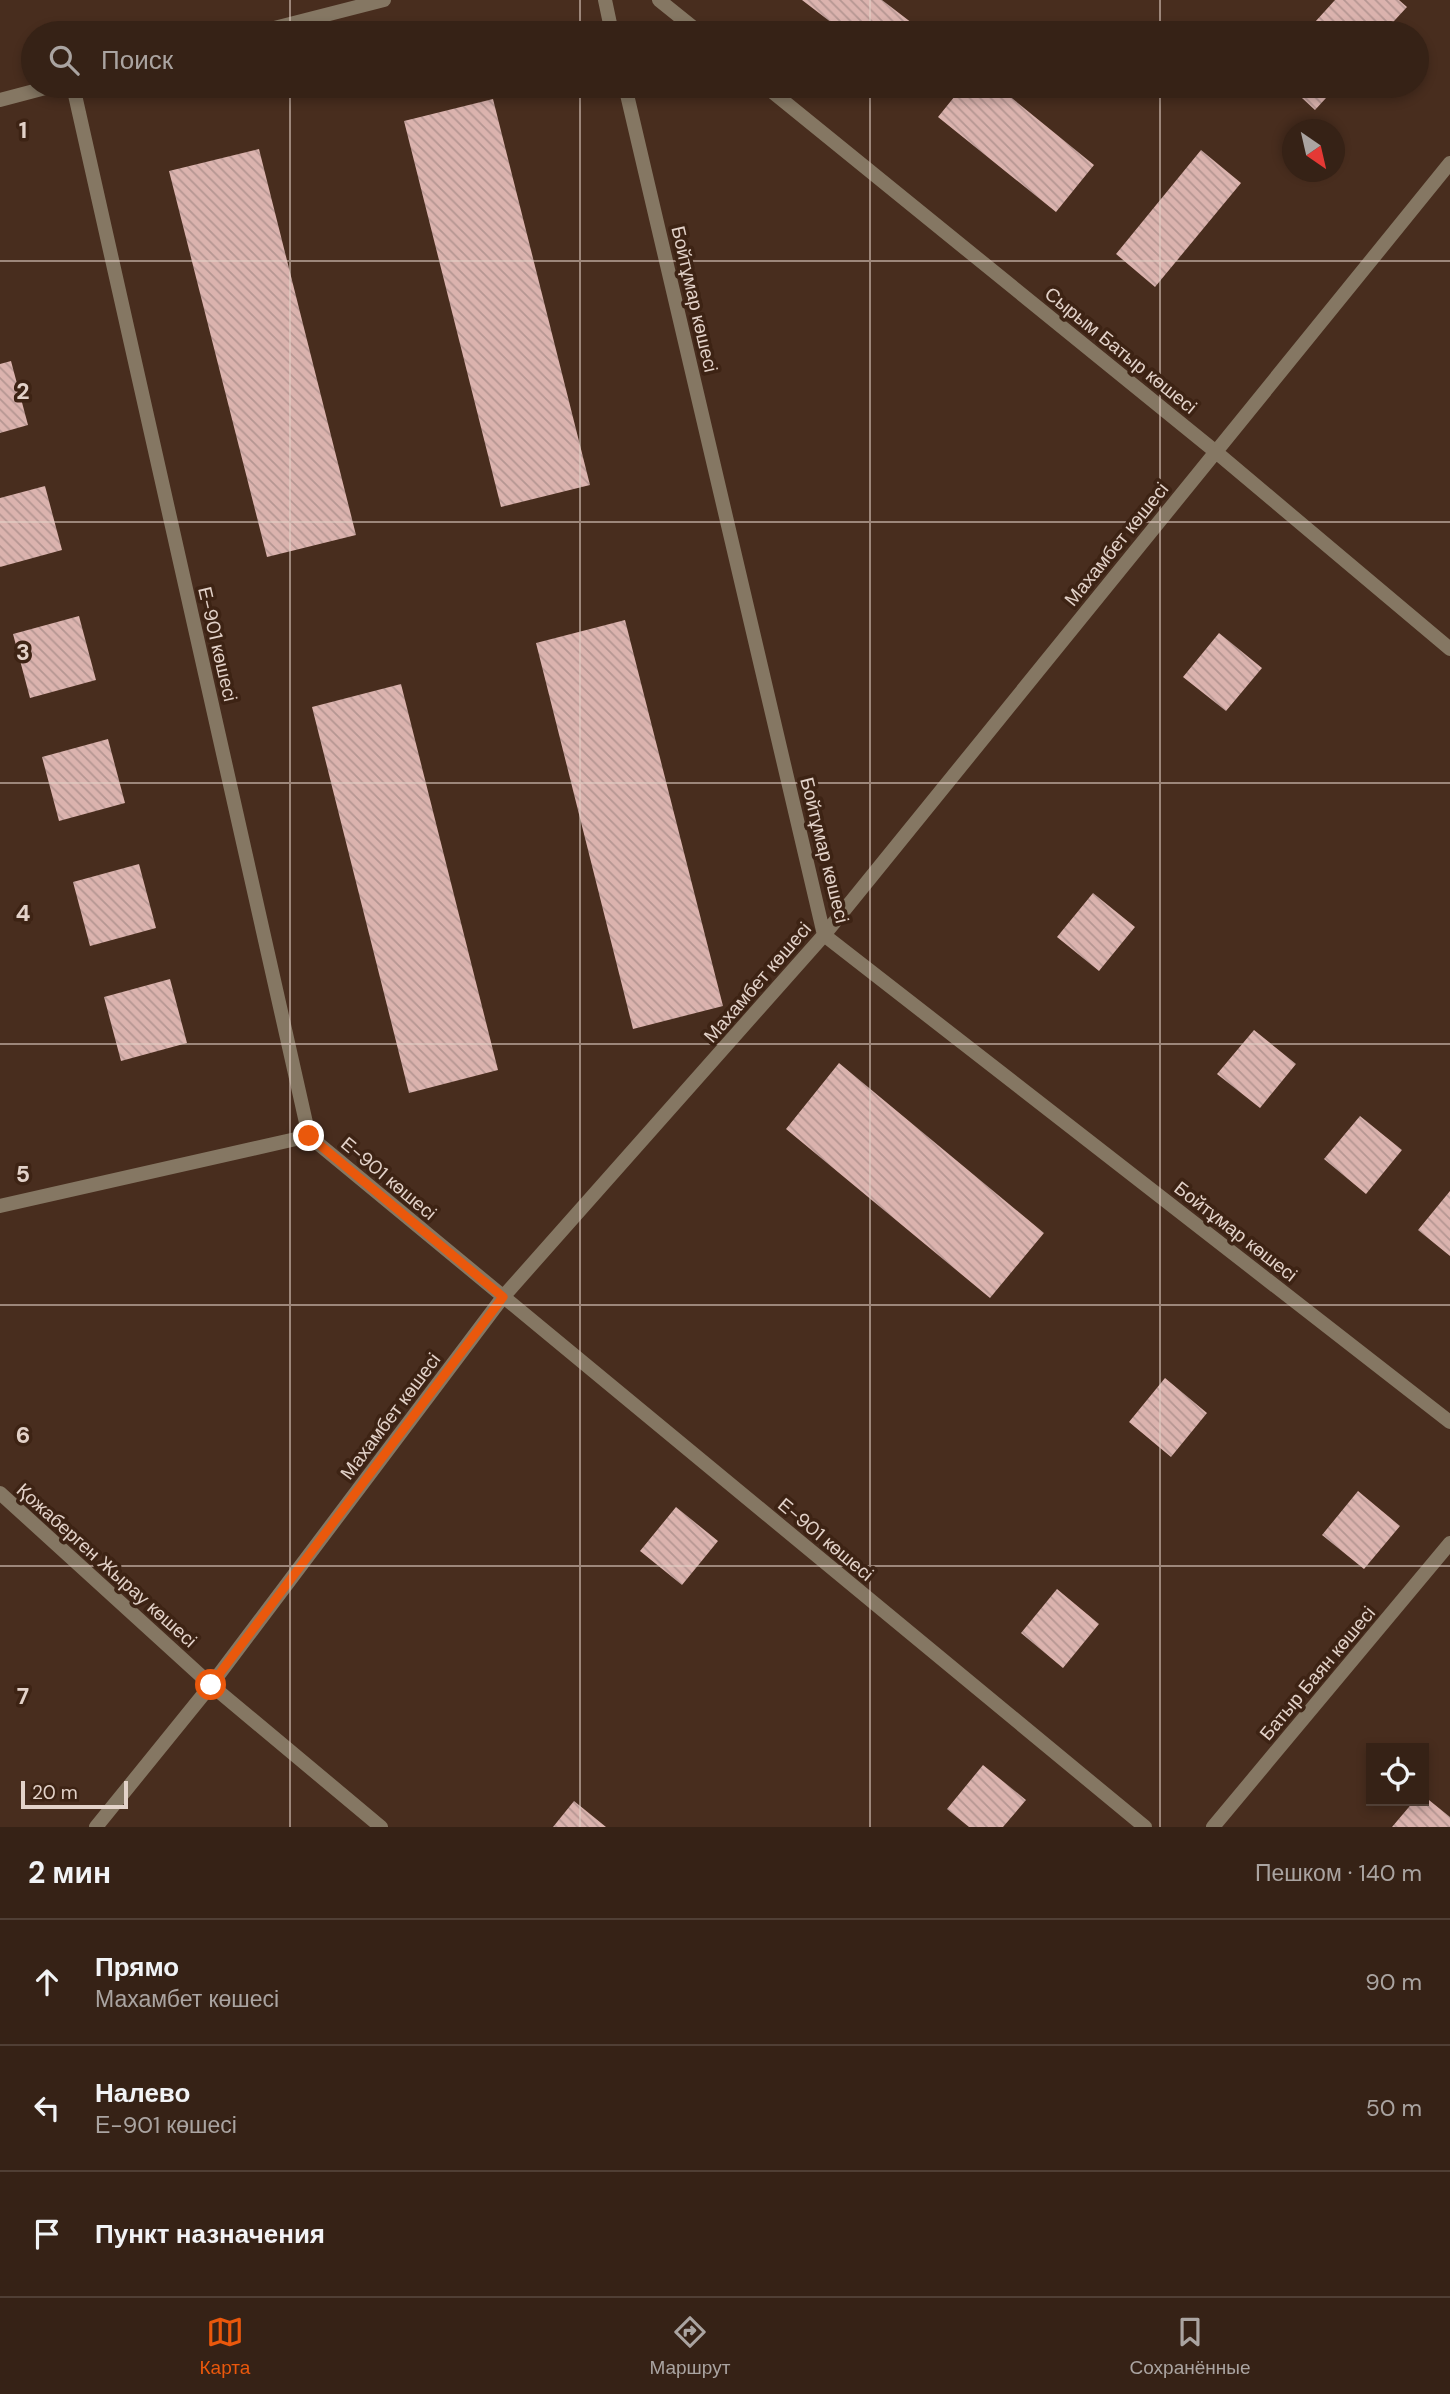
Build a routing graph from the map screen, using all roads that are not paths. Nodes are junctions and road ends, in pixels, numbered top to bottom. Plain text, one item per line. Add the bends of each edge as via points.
1 (384, 0) edge
2 (605, 0) edge
3 (659, 0) edge
4 (302, 21) edge
5 (609, 21) edge
6 (685, 21) edge
7 (21, 94) edge
8 (76, 98) edge
9 (628, 98) edge
10 (780, 98) edge
11 (0, 100) edge
12 (1450, 163) edge
13 (1216, 452) junction
14 (1450, 649) edge
15 (824, 934) junction
16 (309, 1136) junction
17 (0, 1206) edge
18 (503, 1297) junction
19 (1450, 1422) edge
20 (0, 1493) edge
21 (1450, 1543) edge
22 (211, 1685) junction
23 (96, 1827) edge
24 (382, 1827) edge
25 (1145, 1827) edge
26 (1213, 1827) edge

1 - 4 street
2 - 5 street
3 - 6 street
7 - 11 street
8 - 16 street, Е-901 көшесі
9 - 15 street, Бойтұмар көшесі
10 - 13 street, Сырым Батыр көшесі
12 - 13 street, Махамбет көшесі
13 - 14 street, Сырым Батыр көшесі
13 - 15 street, Махамбет көшесі
15 - 18 street, Махамбет көшесі
15 - 19 street, Бойтұмар көшесі
16 - 17 street
16 - 18 street, Е-901 көшесі
18 - 22 street, Махамбет көшесі
18 - 25 street, Е-901 көшесі
20 - 22 street, Қожаберген Жырау көшесі
21 - 26 street, Батыр Баян көшесі
22 - 23 street, Махамбет көшесі
22 - 24 street, Қожаберген Жырау көшесі

